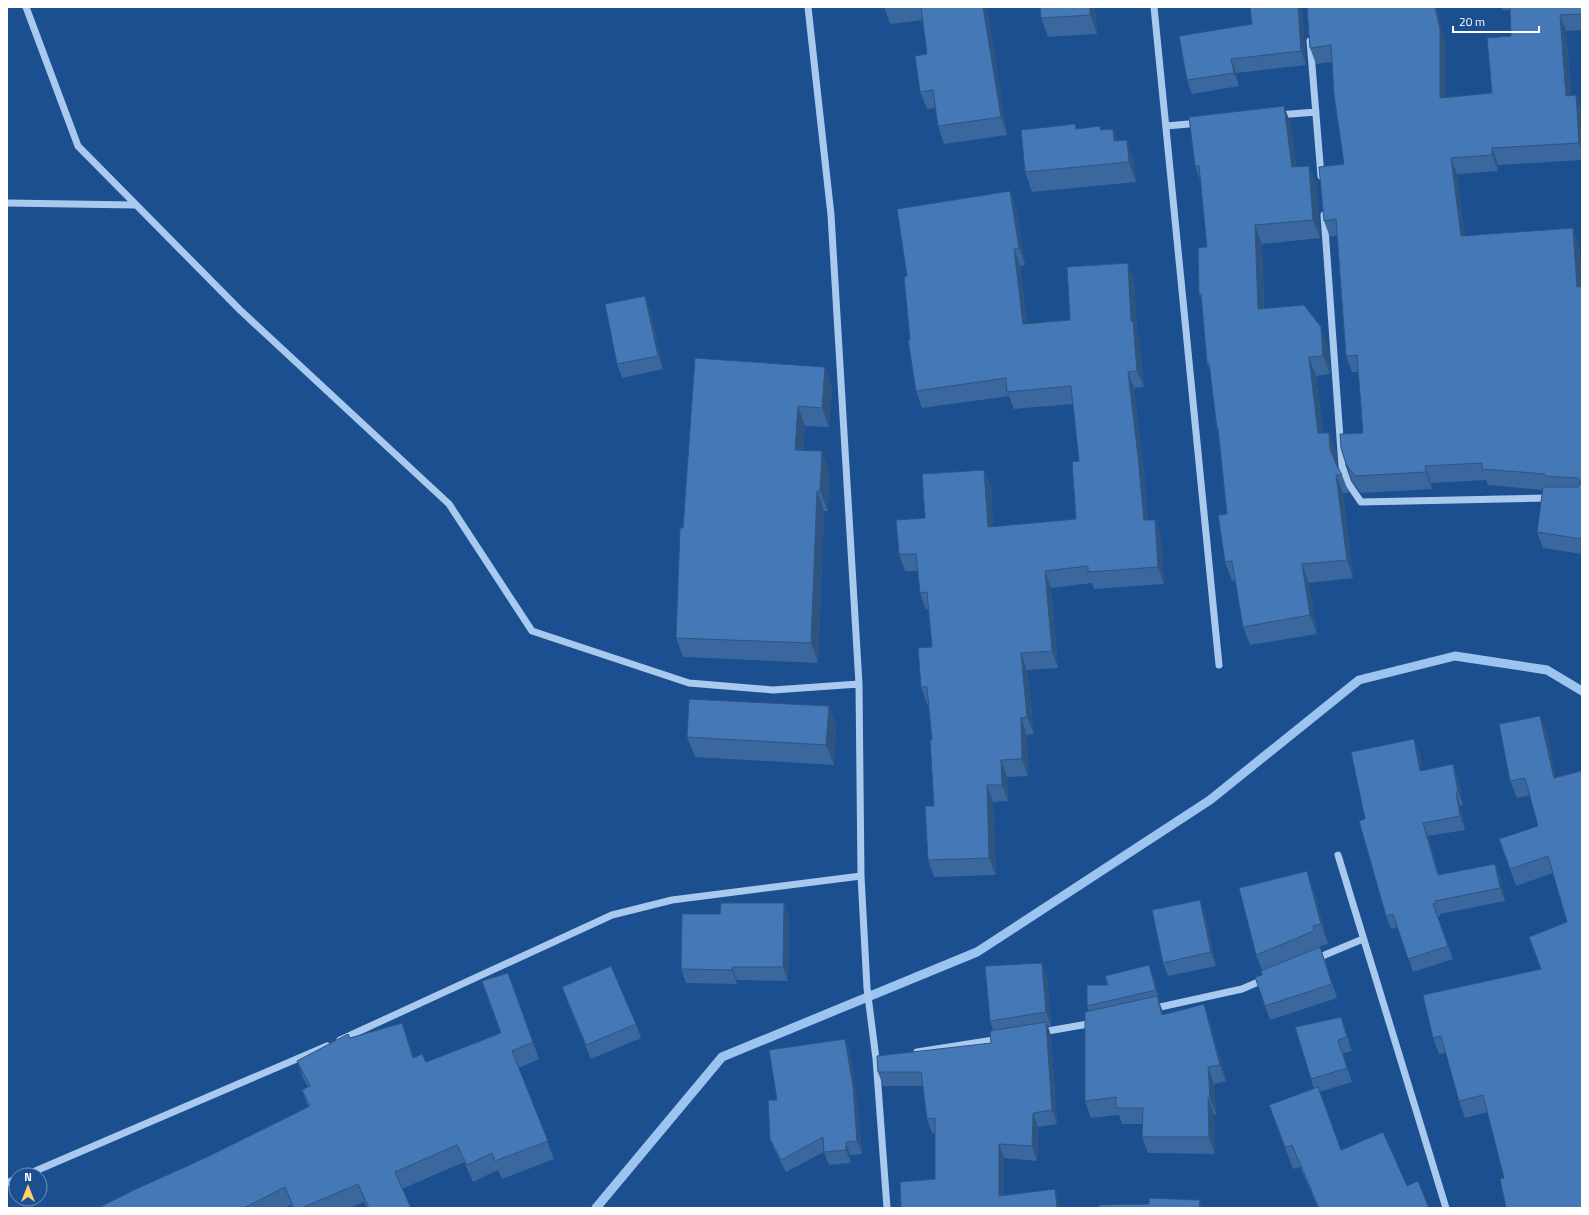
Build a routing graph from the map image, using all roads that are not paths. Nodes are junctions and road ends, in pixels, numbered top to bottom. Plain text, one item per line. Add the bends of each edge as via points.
1 (26, 7) edge
2 (808, 7) edge
3 (1154, 7) edge
4 (1309, 29) edge
5 (1316, 112) junction
6 (1269, 116) edge
7 (1205, 122) edge
8 (1166, 126) junction
9 (1321, 182) edge
10 (7, 203) edge
11 (135, 205) junction
12 (1323, 206) edge
13 (1559, 498) edge
14 (1219, 665) dead end
15 (859, 684) junction
16 (1338, 855) dead end
17 (861, 876) junction
18 (1363, 939) junction
19 (1306, 962) edge
20 (1271, 977) edge
21 (1142, 1012) edge
22 (1103, 1020) edge
23 (1033, 1033) edge
24 (1009, 1037) edge
25 (907, 1054) edge
26 (884, 1057) edge
27 (876, 1059) junction
28 (45, 1167) edge
29 (887, 1208) edge
30 (1446, 1208) edge

1 - 11 street via 78,146
2 - 15 street via 831,215
3 - 8 street
4 - 5 street
5 - 6 street
5 - 9 street
7 - 8 street
8 - 14 street
10 - 11 street
11 - 15 street via 240,310 449,504 532,631 689,683 773,690
12 - 13 street via 1342,466 1348,483 1361,502
15 - 17 street
16 - 18 street
17 - 27 street via 867,988
17 - 28 street via 672,900 612,915 328,1045
18 - 19 street
18 - 30 street
20 - 21 street via 1242,989
22 - 23 street
24 - 25 street
26 - 27 street
27 - 29 street

